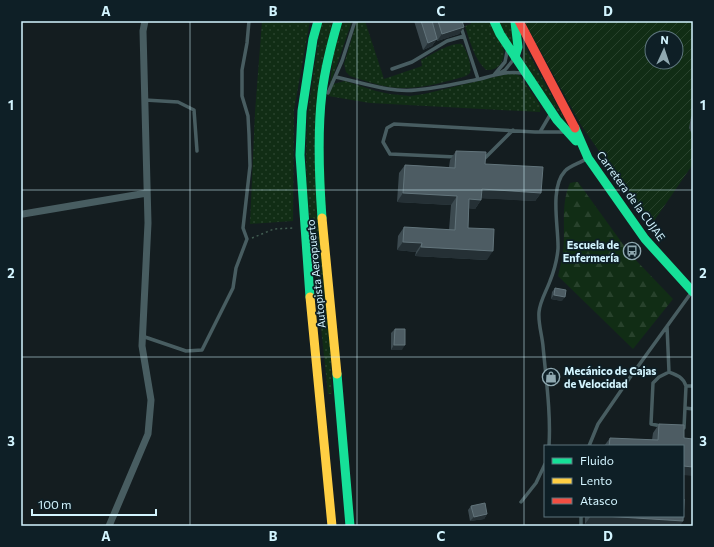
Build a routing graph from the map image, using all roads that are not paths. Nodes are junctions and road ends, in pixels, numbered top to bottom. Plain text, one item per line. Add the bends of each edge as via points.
1 (145, 21) edge
2 (249, 21) edge
3 (318, 21) edge
4 (338, 21) edge
5 (355, 21) edge
6 (459, 21) edge
7 (494, 21) edge
8 (515, 21) edge
9 (519, 21) edge
10 (464, 36) junction
11 (434, 39) edge
12 (507, 45) junction
13 (436, 46) junction
14 (515, 57) junction
15 (392, 69) dead end
16 (525, 74) junction
17 (335, 76) junction
18 (494, 76) junction
19 (478, 79) junction
20 (145, 100) junction
21 (552, 113) junction
22 (513, 130) junction
23 (540, 132) junction
24 (568, 132) junction
25 (319, 136) junction
26 (583, 148) junction
27 (197, 151) dead end
28 (462, 157) edge
29 (478, 158) edge
30 (588, 158) junction
31 (148, 193) junction
32 (23, 214) dead end
33 (693, 292) edge
34 (667, 326) junction
35 (142, 336) junction
36 (669, 372) junction
37 (686, 386) junction
38 (693, 386) edge
39 (685, 408) junction
40 (693, 409) edge
41 (664, 426) edge
42 (678, 428) edge
43 (549, 445) edge
44 (589, 445) edge
45 (544, 466) edge
46 (521, 502) dead end
47 (109, 526) edge
48 (332, 526) edge
49 (350, 526) edge

1 - 20 street
2 - 35 lane via 242,70 242,96 248,116 250,166 242,228 247,239 236,268 233,288 202,350 186,351
3 - 48 highway, Autopista Aeropuerto via 302,111 300,155 304,228
4 - 25 highway, Autopista Aeropuerto via 328,61 320,110
5 - 17 lane
6 - 10 lane
7 - 12 highway, Carretera de la CUJAE
8 - 14 highway via 518,47
9 - 26 highway, Carretera de la CUJAE via 571,118
10 - 13 lane
10 - 19 lane
11 - 13 lane
12 - 14 highway, Carretera de la CUJAE
12 - 18 lane via 505,62
13 - 15 lane via 412,62
14 - 16 highway, Carretera de la CUJAE
14 - 18 lane via 505,70
16 - 18 lane via 512,72
16 - 21 highway, Carretera de la CUJAE
17 - 19 lane via 404,91
17 - 25 lane via 325,98
18 - 19 lane
20 - 27 lane via 178,102 194,110
20 - 31 street
21 - 23 lane
21 - 24 highway, Carretera de la CUJAE
22 - 23 lane
22 - 28 lane via 394,124 387,128 383,142 390,154
22 - 29 lane via 485,158
23 - 24 lane
24 - 26 highway, Carretera de la CUJAE
25 - 49 highway, Autopista Aeropuerto via 320,197
26 - 30 highway, Carretera de la CUJAE
30 - 33 highway, Carretera de la CUJAE via 644,240
30 - 43 lane via 565,171 561,178 557,192 556,266 538,314 543,344
31 - 32 street
31 - 35 street
33 - 34 lane
34 - 36 lane
34 - 44 lane via 598,424
35 - 47 street via 151,400 148,434
36 - 37 lane via 684,380
36 - 41 lane via 653,383 651,424
37 - 38 lane
37 - 39 lane
39 - 40 lane
39 - 42 lane via 684,429
45 - 46 lane via 536,483

